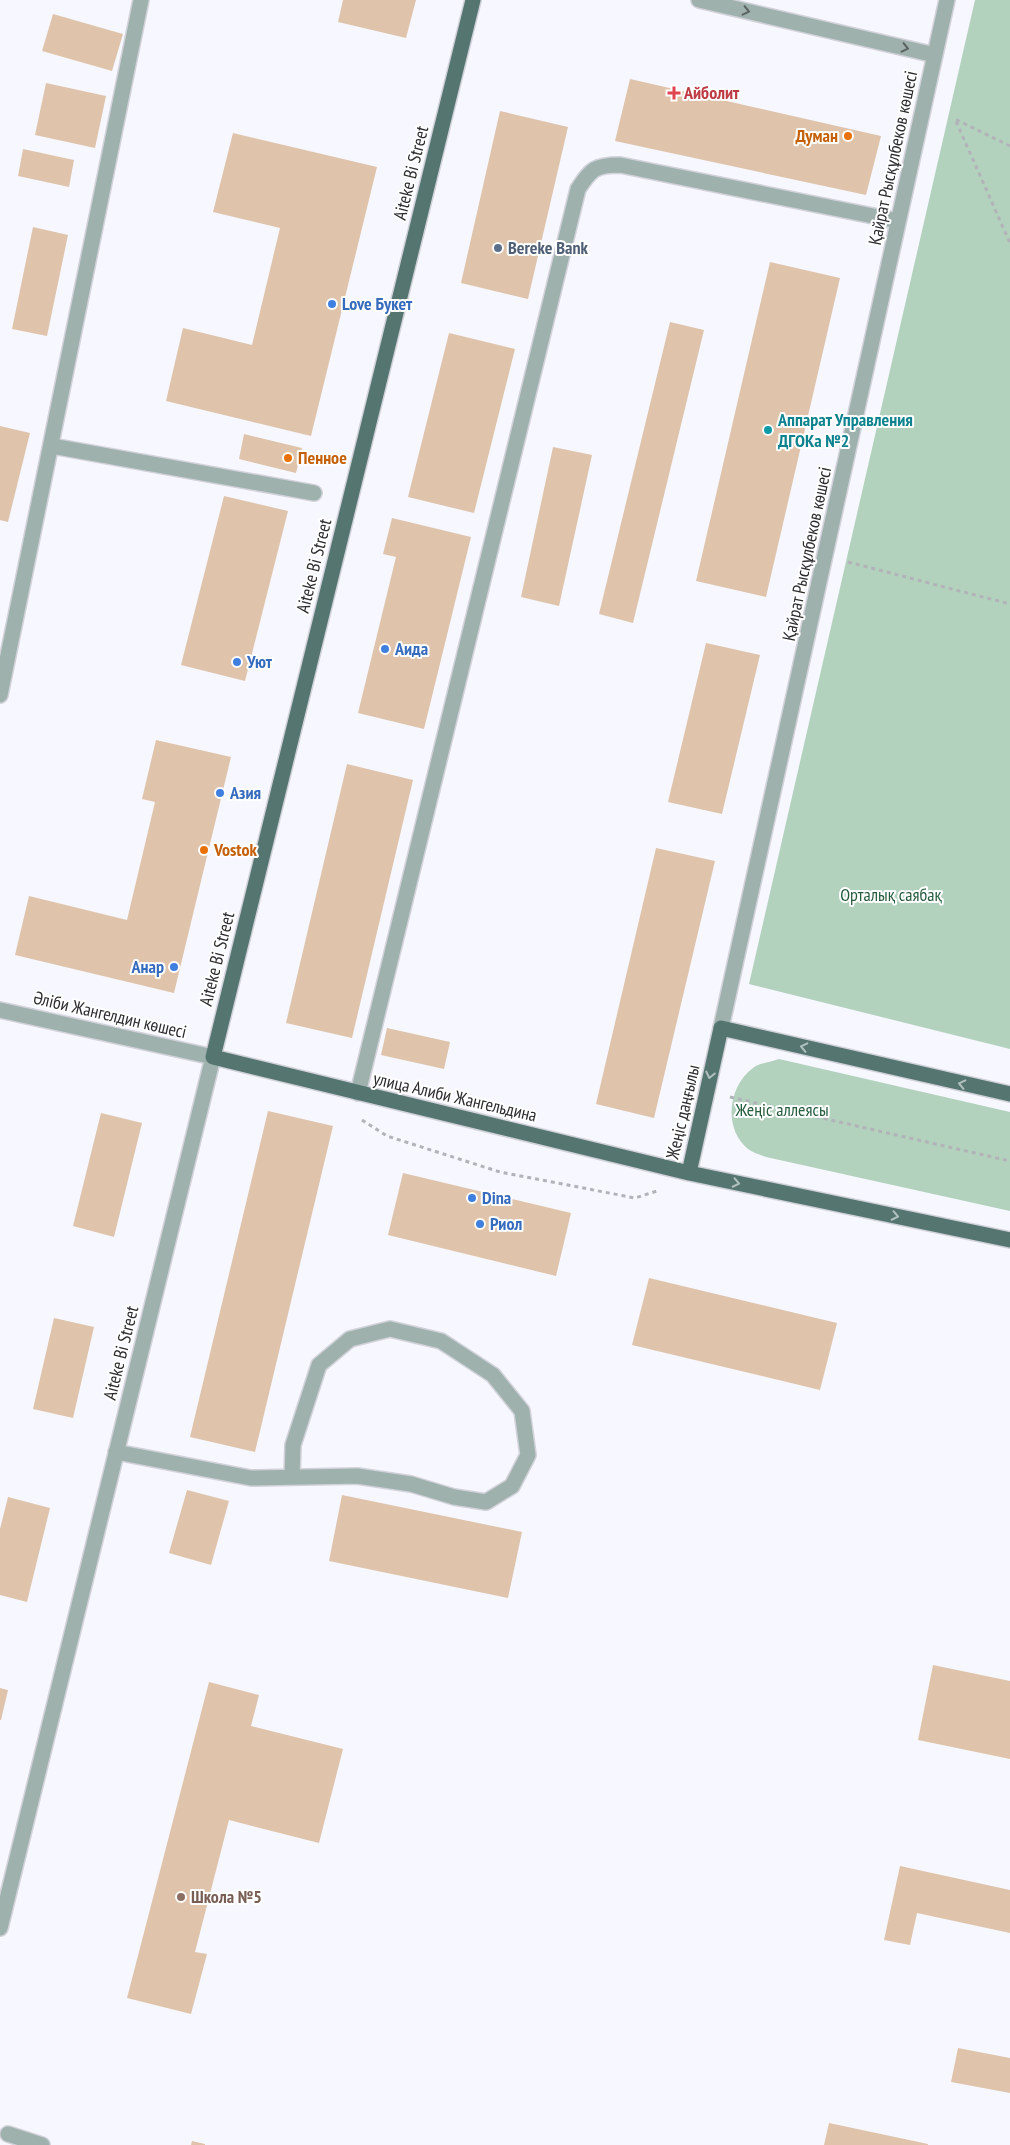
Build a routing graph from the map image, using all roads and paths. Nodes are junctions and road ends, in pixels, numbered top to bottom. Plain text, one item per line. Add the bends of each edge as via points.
1 (141, 0) edge
2 (473, 0) edge
3 (699, 0) edge
4 (947, 0) edge
5 (935, 55) junction
6 (1010, 146) edge
7 (898, 221) junction
8 (1010, 243) edge
9 (52, 446) junction
10 (314, 493) dead end
11 (826, 556) junction
12 (1010, 604) edge
13 (0, 695) edge
14 (0, 1010) edge
15 (721, 1028) junction
16 (213, 1058) junction
17 (707, 1092) junction
18 (358, 1093) junction
19 (1010, 1094) edge
20 (355, 1116) dead end
21 (1010, 1161) edge
22 (689, 1173) junction
23 (663, 1188) dead end
24 (1010, 1240) edge
25 (116, 1452) junction
26 (292, 1477) junction
27 (0, 1927) edge
28 (8, 2134) dead end
29 (42, 2145) edge

1 - 9 street
2 - 16 main road, Aiteke Bi Street
3 -> 5 street
4 - 5 street, Қайрат Рысқұлбеков көшесі
5 - 7 street, Қайрат Рысқұлбеков көшесі
6 - 8 path via 955,119
7 - 11 street, Қайрат Рысқұлбеков көшесі
7 - 18 street via 620,165 601,165 589,173 578,189
9 - 10 street
9 - 13 street
11 - 12 path
11 - 15 street, Қайрат Рысқұлбеков көшесі
14 - 16 street, Әліби Жангелдин көшесі
15 -> 17 main road, Жеңіс даңғылы
19 -> 15 main road
16 - 18 main road, улица Алиби Жангельдина
16 - 25 street, Aiteke Bi Street
17 - 21 path
17 - 22 main road, Жеңіс даңғылы
18 - 22 main road, улица Алиби Жангельдина
20 - 23 path via 387,1136 500,1172 634,1198
22 -> 24 main road, Жеңіс даңғылы
25 - 26 street via 251,1478
25 - 27 street, Aiteke Bi Street
26 - 26 street via 357,1476 412,1484 454,1497 486,1502 512,1486 528,1455 522,1411 493,1375 441,1341 390,1329 350,1339 319,1365 293,1444
28 - 29 street

